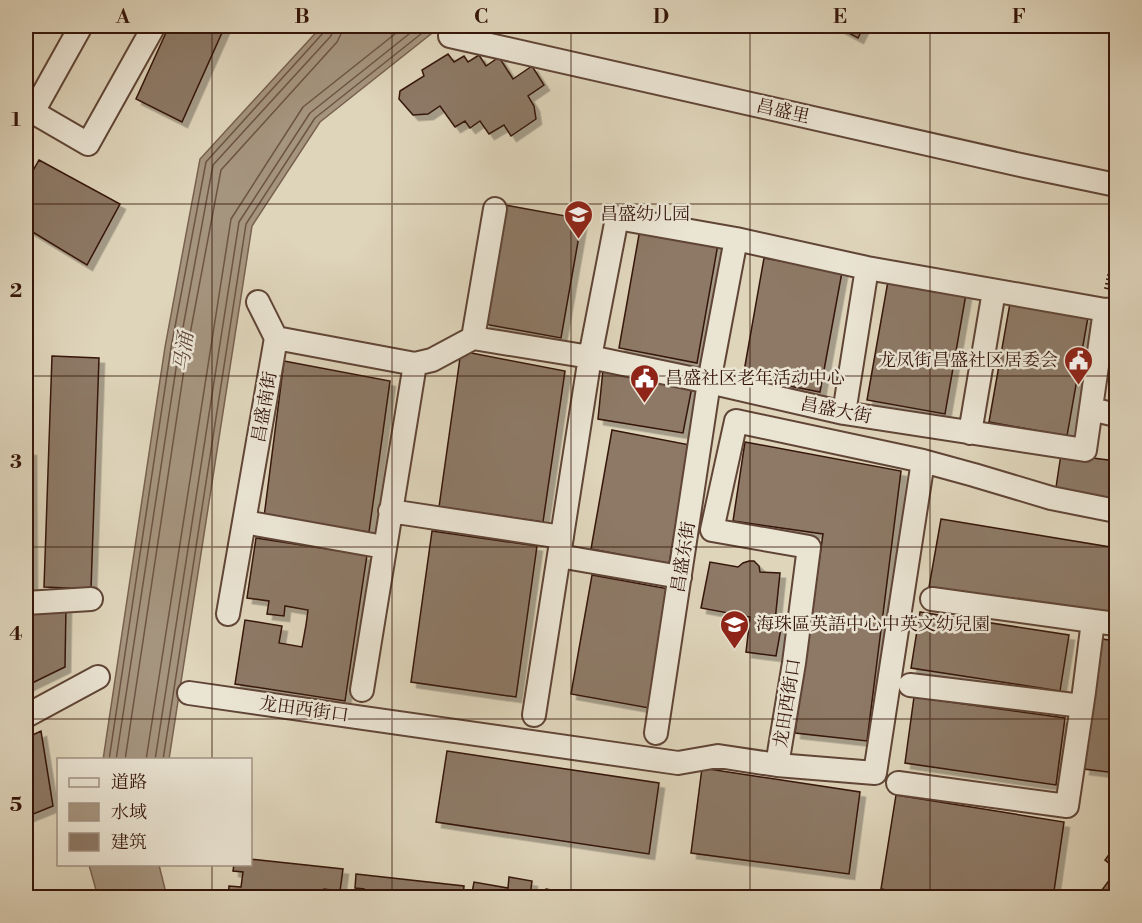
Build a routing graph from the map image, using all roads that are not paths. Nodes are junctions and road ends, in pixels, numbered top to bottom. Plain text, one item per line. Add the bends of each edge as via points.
1 (81, 26) edge
2 (154, 26) edge
3 (450, 36) dead end
4 (29, 110) edge
5 (1116, 185) edge
6 (495, 209) dead end
7 (736, 239) junction
8 (867, 268) junction
9 (994, 291) junction
10 (258, 302) dead end
11 (1109, 304) edge
12 (276, 338) junction
13 (473, 338) junction
14 (590, 357) junction
15 (423, 362) junction
16 (710, 382) junction
17 (1091, 410) junction
18 (844, 413) junction
19 (1116, 415) edge
20 (970, 433) junction
21 (923, 461) junction
22 (390, 511) junction
23 (1116, 511) edge
24 (244, 522) junction
25 (560, 546) junction
26 (384, 547) junction
27 (680, 577) junction
28 (91, 599) dead end
29 (932, 599) dead end
30 (26, 603) edge
31 (228, 614) dead end
32 (1094, 621) junction
33 (1116, 624) edge
34 (98, 677) dead end
35 (910, 684) dead end
36 (362, 690) dead end
37 (189, 693) dead end
38 (1082, 706) junction
39 (534, 715) dead end
40 (26, 716) edge
41 (656, 733) dead end
42 (777, 765) junction
43 (898, 783) dead end

1 - 4 street
2 - 4 street via 88,144
3 - 5 street, 昌盛里
6 - 13 street
7 - 8 street
7 - 14 street via 617,218
7 - 16 street, 昌盛东街
8 - 9 street
8 - 18 street
9 - 11 street
9 - 20 street
10 - 12 street
11 - 17 street
12 - 15 street
12 - 24 street, 昌盛南街
13 - 14 street
13 - 15 street
14 - 16 street, 昌盛大街
14 - 25 street
15 - 22 street
16 - 18 street, 昌盛大街
16 - 27 street, 昌盛东街
17 - 19 street
17 - 20 street, 昌盛大街 via 1085,450
18 - 20 street, 昌盛大街
21 - 23 street, 龙田西街口 via 1051,498
21 - 42 street via 875,773
21 - 42 street, 龙田西街口 via 736,421 712,530 809,547
22 - 25 street
22 - 26 street
24 - 26 street
24 - 31 street, 昌盛南街
25 - 27 street
25 - 39 street
26 - 36 street
27 - 41 street, 昌盛东街
28 - 30 street
29 - 32 street
32 - 33 street
32 - 38 street
34 - 40 street
35 - 38 street
37 - 42 street, 龙田西街口 via 678,763 718,756
38 - 43 street via 1067,806

